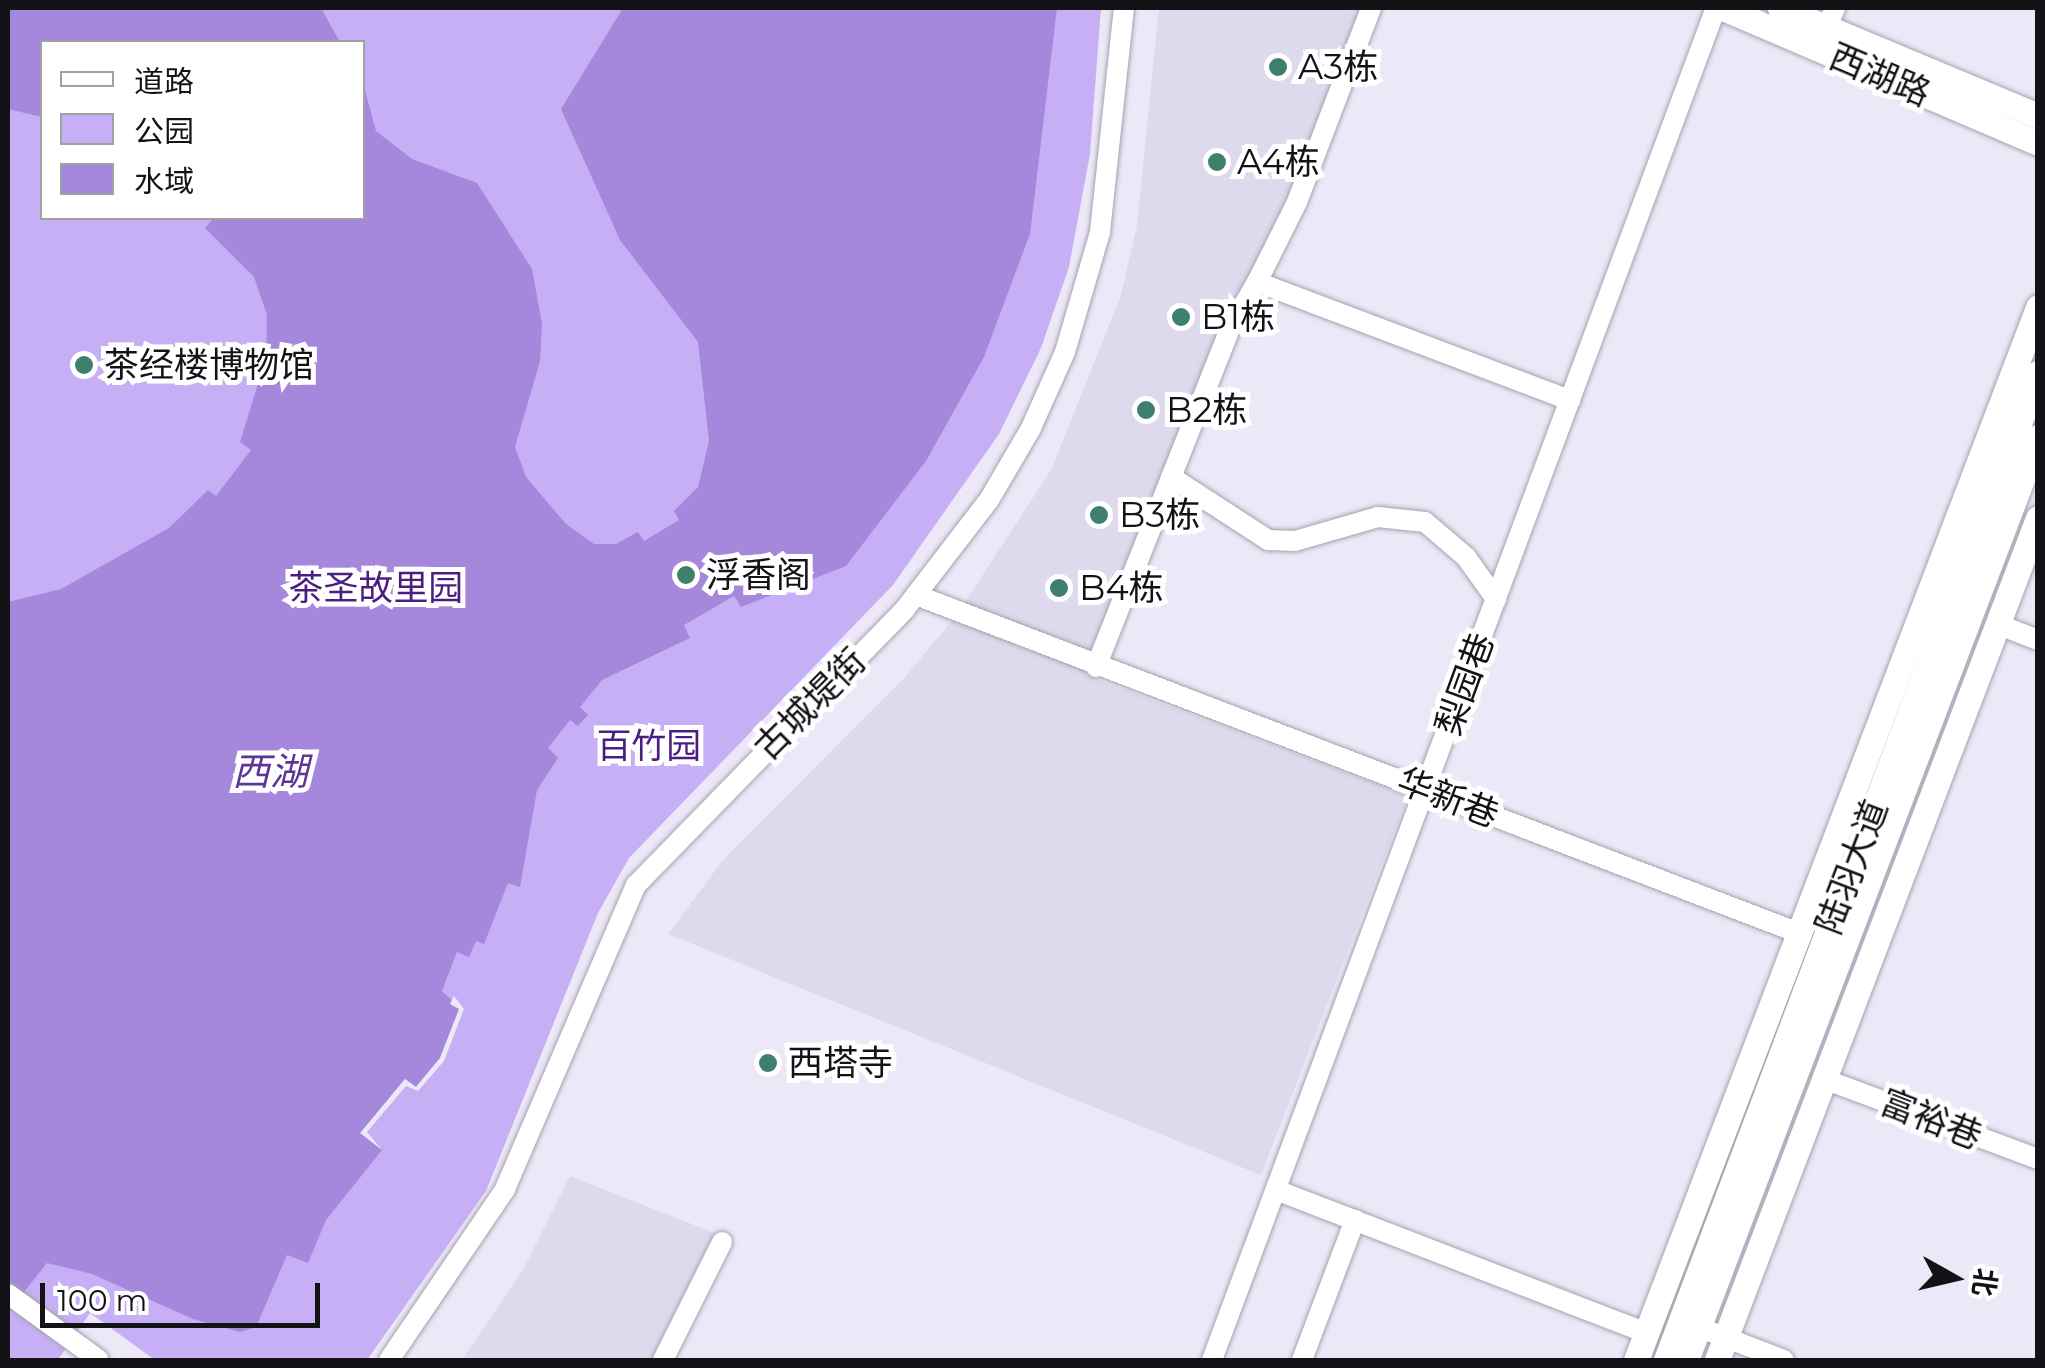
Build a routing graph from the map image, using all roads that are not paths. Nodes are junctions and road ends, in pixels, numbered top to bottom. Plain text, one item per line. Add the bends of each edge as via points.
1 (1124, 8) edge
2 (1372, 8) edge
3 (1720, 8) edge
4 (1780, 8) edge
5 (1831, 17) edge
6 (2038, 116) edge
7 (2038, 143) edge
8 (1257, 282) junction
9 (2038, 307) edge
10 (2038, 373) edge
11 (1570, 400) junction
12 (2038, 438) edge
13 (1171, 477) junction
14 (2038, 518) edge
15 (916, 595) junction
16 (1496, 599) junction
17 (1997, 624) junction
18 (2038, 640) edge
19 (1096, 667) junction
20 (1426, 789) junction
21 (1799, 934) junction
22 (1824, 1079) junction
23 (2038, 1159) edge
24 (1276, 1190) junction
25 (1355, 1220) junction
26 (722, 1242) dead end
27 (8, 1294) edge
28 (1699, 1328) junction
29 (1647, 1333) junction
30 (1721, 1349) edge
31 (99, 1360) edge
32 (389, 1360) edge
33 (663, 1360) edge
34 (1212, 1360) edge
35 (1302, 1360) edge
36 (1636, 1360) edge
37 (1666, 1360) edge
38 (1686, 1360) edge
39 (1784, 1360) edge

1 - 15 street, 古城堤街 via 1108,189 1065,352 1004,477
2 - 8 street via 1297,202
3 - 7 main road, 西湖路
3 - 11 street, 梨园巷
4 - 5 main road, 西湖路
5 - 6 main road, 西湖路
8 - 11 street
8 - 13 street via 1230,328
9 - 21 main road
10 - 37 main road, 陆羽大道
11 - 16 street, 梨园巷
12 - 28 main road, 陆羽大道
13 - 16 street via 1268,540 1295,542 1378,517 1425,522 1466,557
13 - 19 street
14 - 17 main road
15 - 19 street, 华新巷
15 - 32 street, 古城堤街 via 636,885 506,1189
16 - 20 street, 梨园巷
17 - 18 street
17 - 22 main road
19 - 20 street, 华新巷
20 - 21 street, 华新巷
20 - 24 street, 梨园巷
21 - 29 main road
22 - 23 street, 富裕巷
22 - 30 main road
24 - 25 street
24 - 34 street, 梨园巷
25 - 29 street
25 - 35 street
26 - 33 street
27 - 31 street
28 - 30 street
28 - 38 main road, 陆羽大道
29 - 36 main road
30 - 39 street

